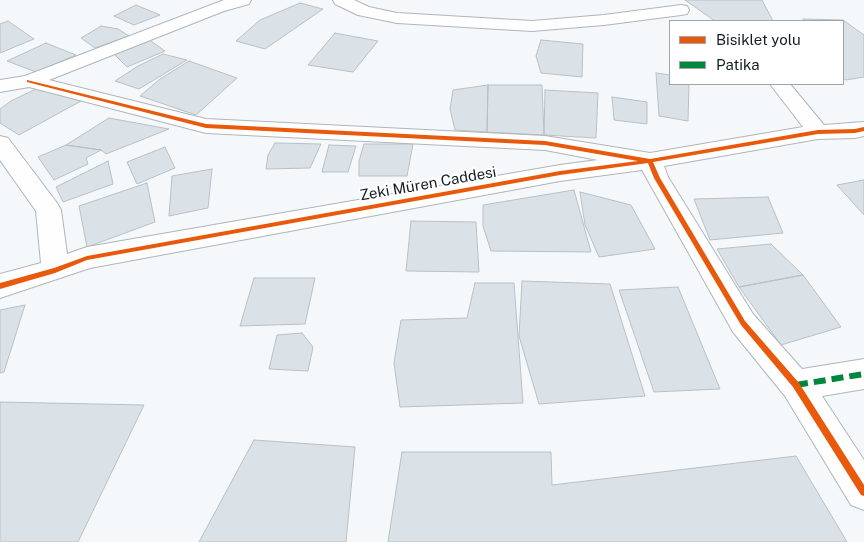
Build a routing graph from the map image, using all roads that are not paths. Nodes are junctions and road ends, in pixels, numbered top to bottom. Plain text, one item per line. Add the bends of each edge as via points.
1 (243, 0) edge
2 (340, 0) edge
3 (663, 0) edge
4 (29, 81) junction
5 (781, 85) edge
6 (0, 86) edge
7 (864, 129) edge
8 (818, 132) junction
9 (0, 143) edge
10 (650, 161) junction
11 (55, 270) junction
12 (0, 286) edge
13 (864, 374) edge
14 (796, 385) junction
15 (864, 492) edge

1 - 4 street
2 - 3 street via 364,11 397,18 532,26 688,14
4 - 6 street
4 - 10 street via 206,126 545,143
5 - 8 street
7 - 8 street, Zeki Müren Caddesi
8 - 10 street, Zeki Müren Caddesi
9 - 11 street via 48,210
10 - 11 street, Zeki Müren Caddesi via 560,173 88,258
10 - 14 street via 743,323
11 - 12 street, Zeki Müren Caddesi
13 - 14 street
14 - 15 street

